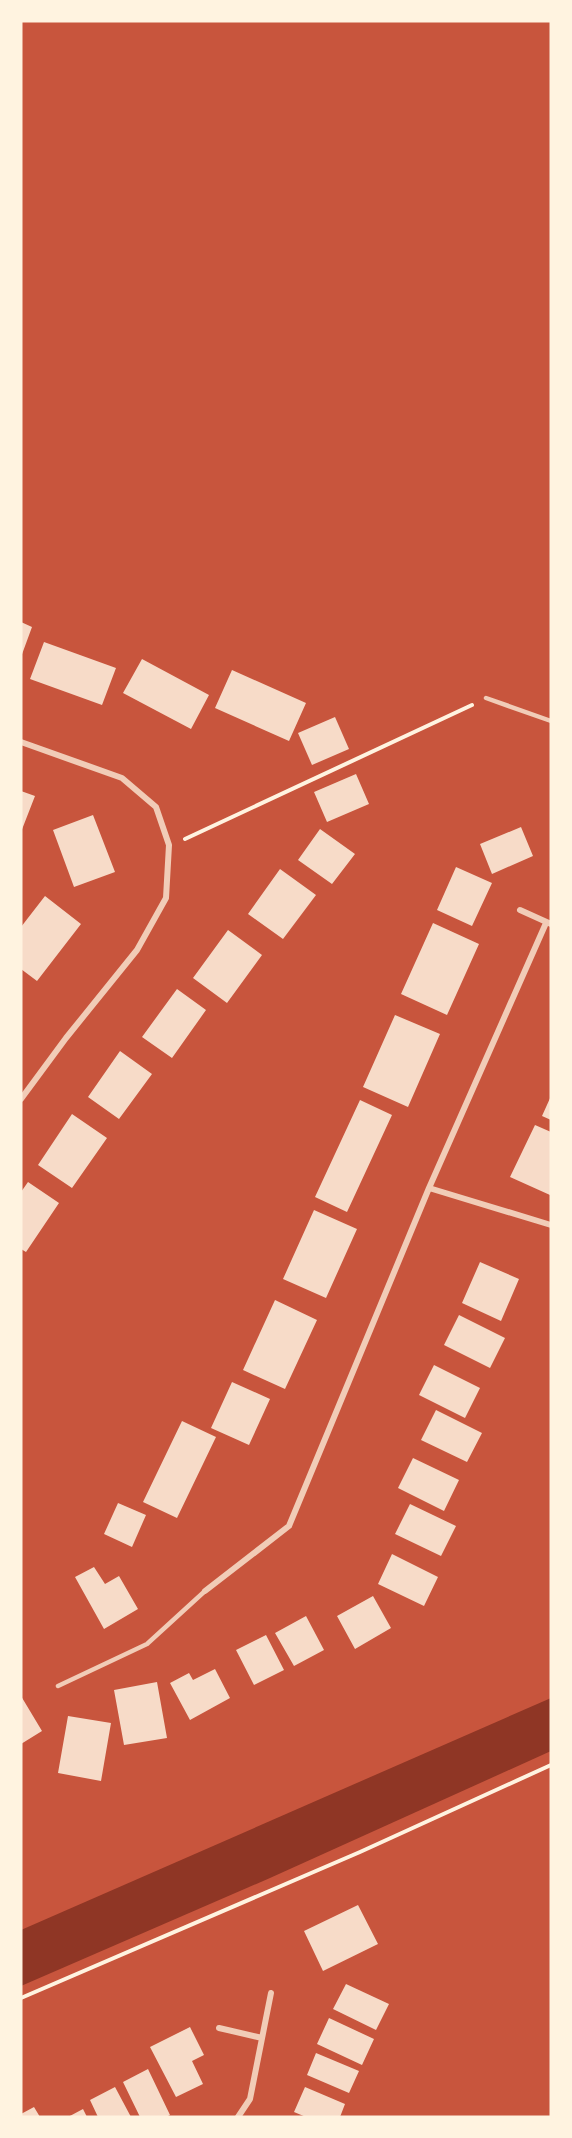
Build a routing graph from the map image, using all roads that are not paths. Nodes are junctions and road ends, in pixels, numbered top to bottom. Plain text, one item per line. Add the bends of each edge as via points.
1 (486, 698) road end
2 (551, 721) edge
3 (21, 742) edge
4 (520, 910) dead end
5 (549, 923) edge
6 (21, 1099) edge
7 (429, 1188) junction
8 (551, 1225) edge
9 (205, 1591) joint
10 (58, 1686) dead end
11 (271, 1993) dead end
12 (219, 2028) dead end
13 (262, 2038) junction
14 (238, 2117) edge

1 - 2 lane
3 - 6 street via 122,778 156,807 169,845 166,898 137,950
4 - 5 street
5 - 7 street
7 - 8 street
7 - 9 street via 289,1527
9 - 10 lane via 147,1644
11 - 13 street
12 - 13 street
13 - 14 street via 250,2099

